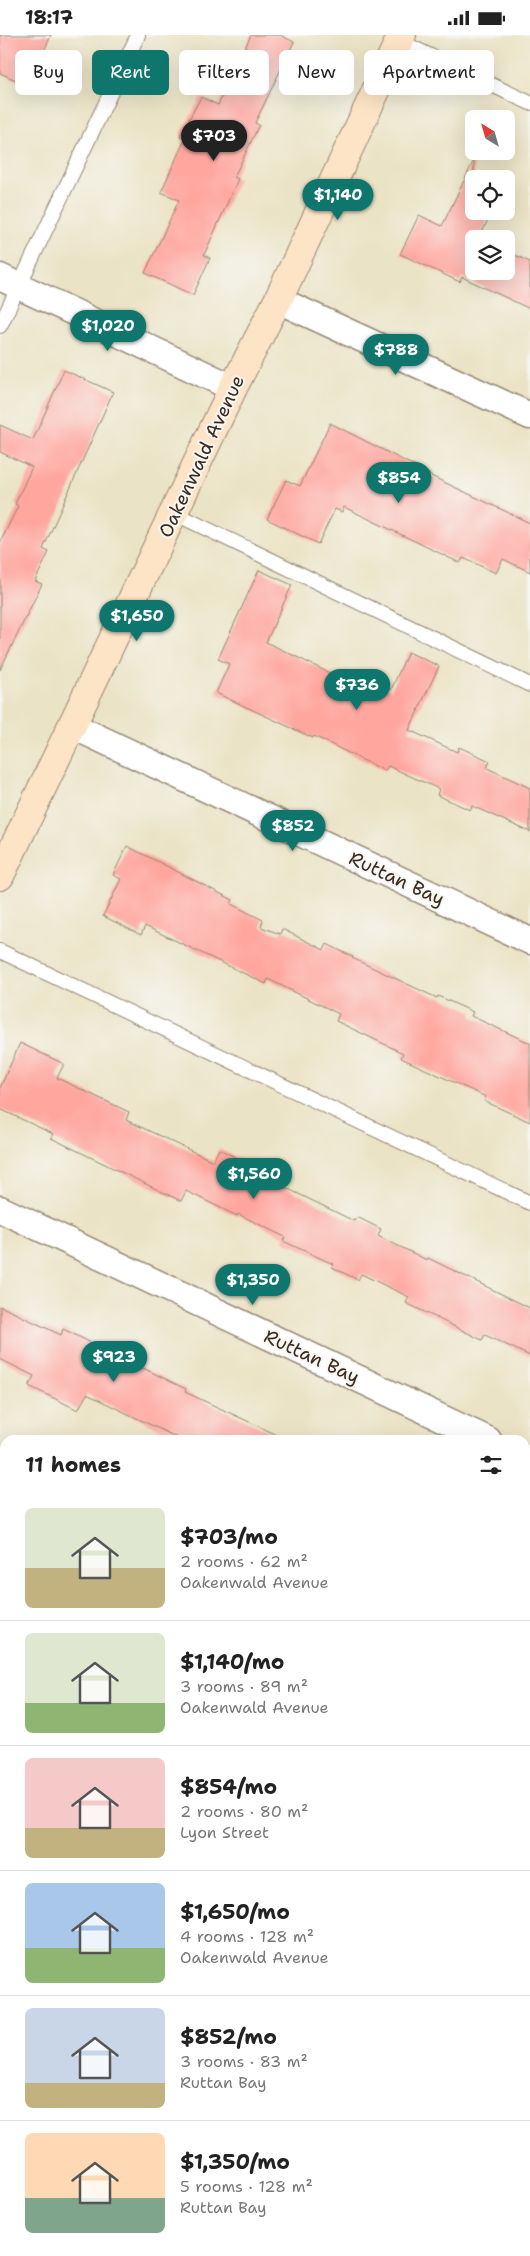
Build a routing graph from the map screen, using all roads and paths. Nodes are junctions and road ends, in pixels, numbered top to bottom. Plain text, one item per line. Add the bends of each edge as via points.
1 (138, 35) edge
2 (401, 38) edge
3 (530, 103) edge
4 (9, 282) edge
5 (278, 300) junction
6 (0, 326) edge
7 (233, 388) junction
8 (530, 416) edge
9 (174, 513) junction
10 (530, 685) edge
11 (73, 725) junction
12 (0, 877) edge
13 (530, 941) edge
14 (0, 951) edge
15 (530, 1203) edge
16 (0, 1209) edge
17 (477, 1435) edge

1 - 4 lane
2 - 3 lane
2 - 5 street, Oakenwald Avenue
4 - 6 lane
4 - 7 street
5 - 7 street, Oakenwald Avenue
5 - 8 street
7 - 9 street, Oakenwald Avenue
9 - 10 lane
9 - 11 street, Oakenwald Avenue
11 - 12 street, Oakenwald Avenue
11 - 13 street, Ruttan Bay
14 - 15 lane
16 - 17 street, Ruttan Bay

